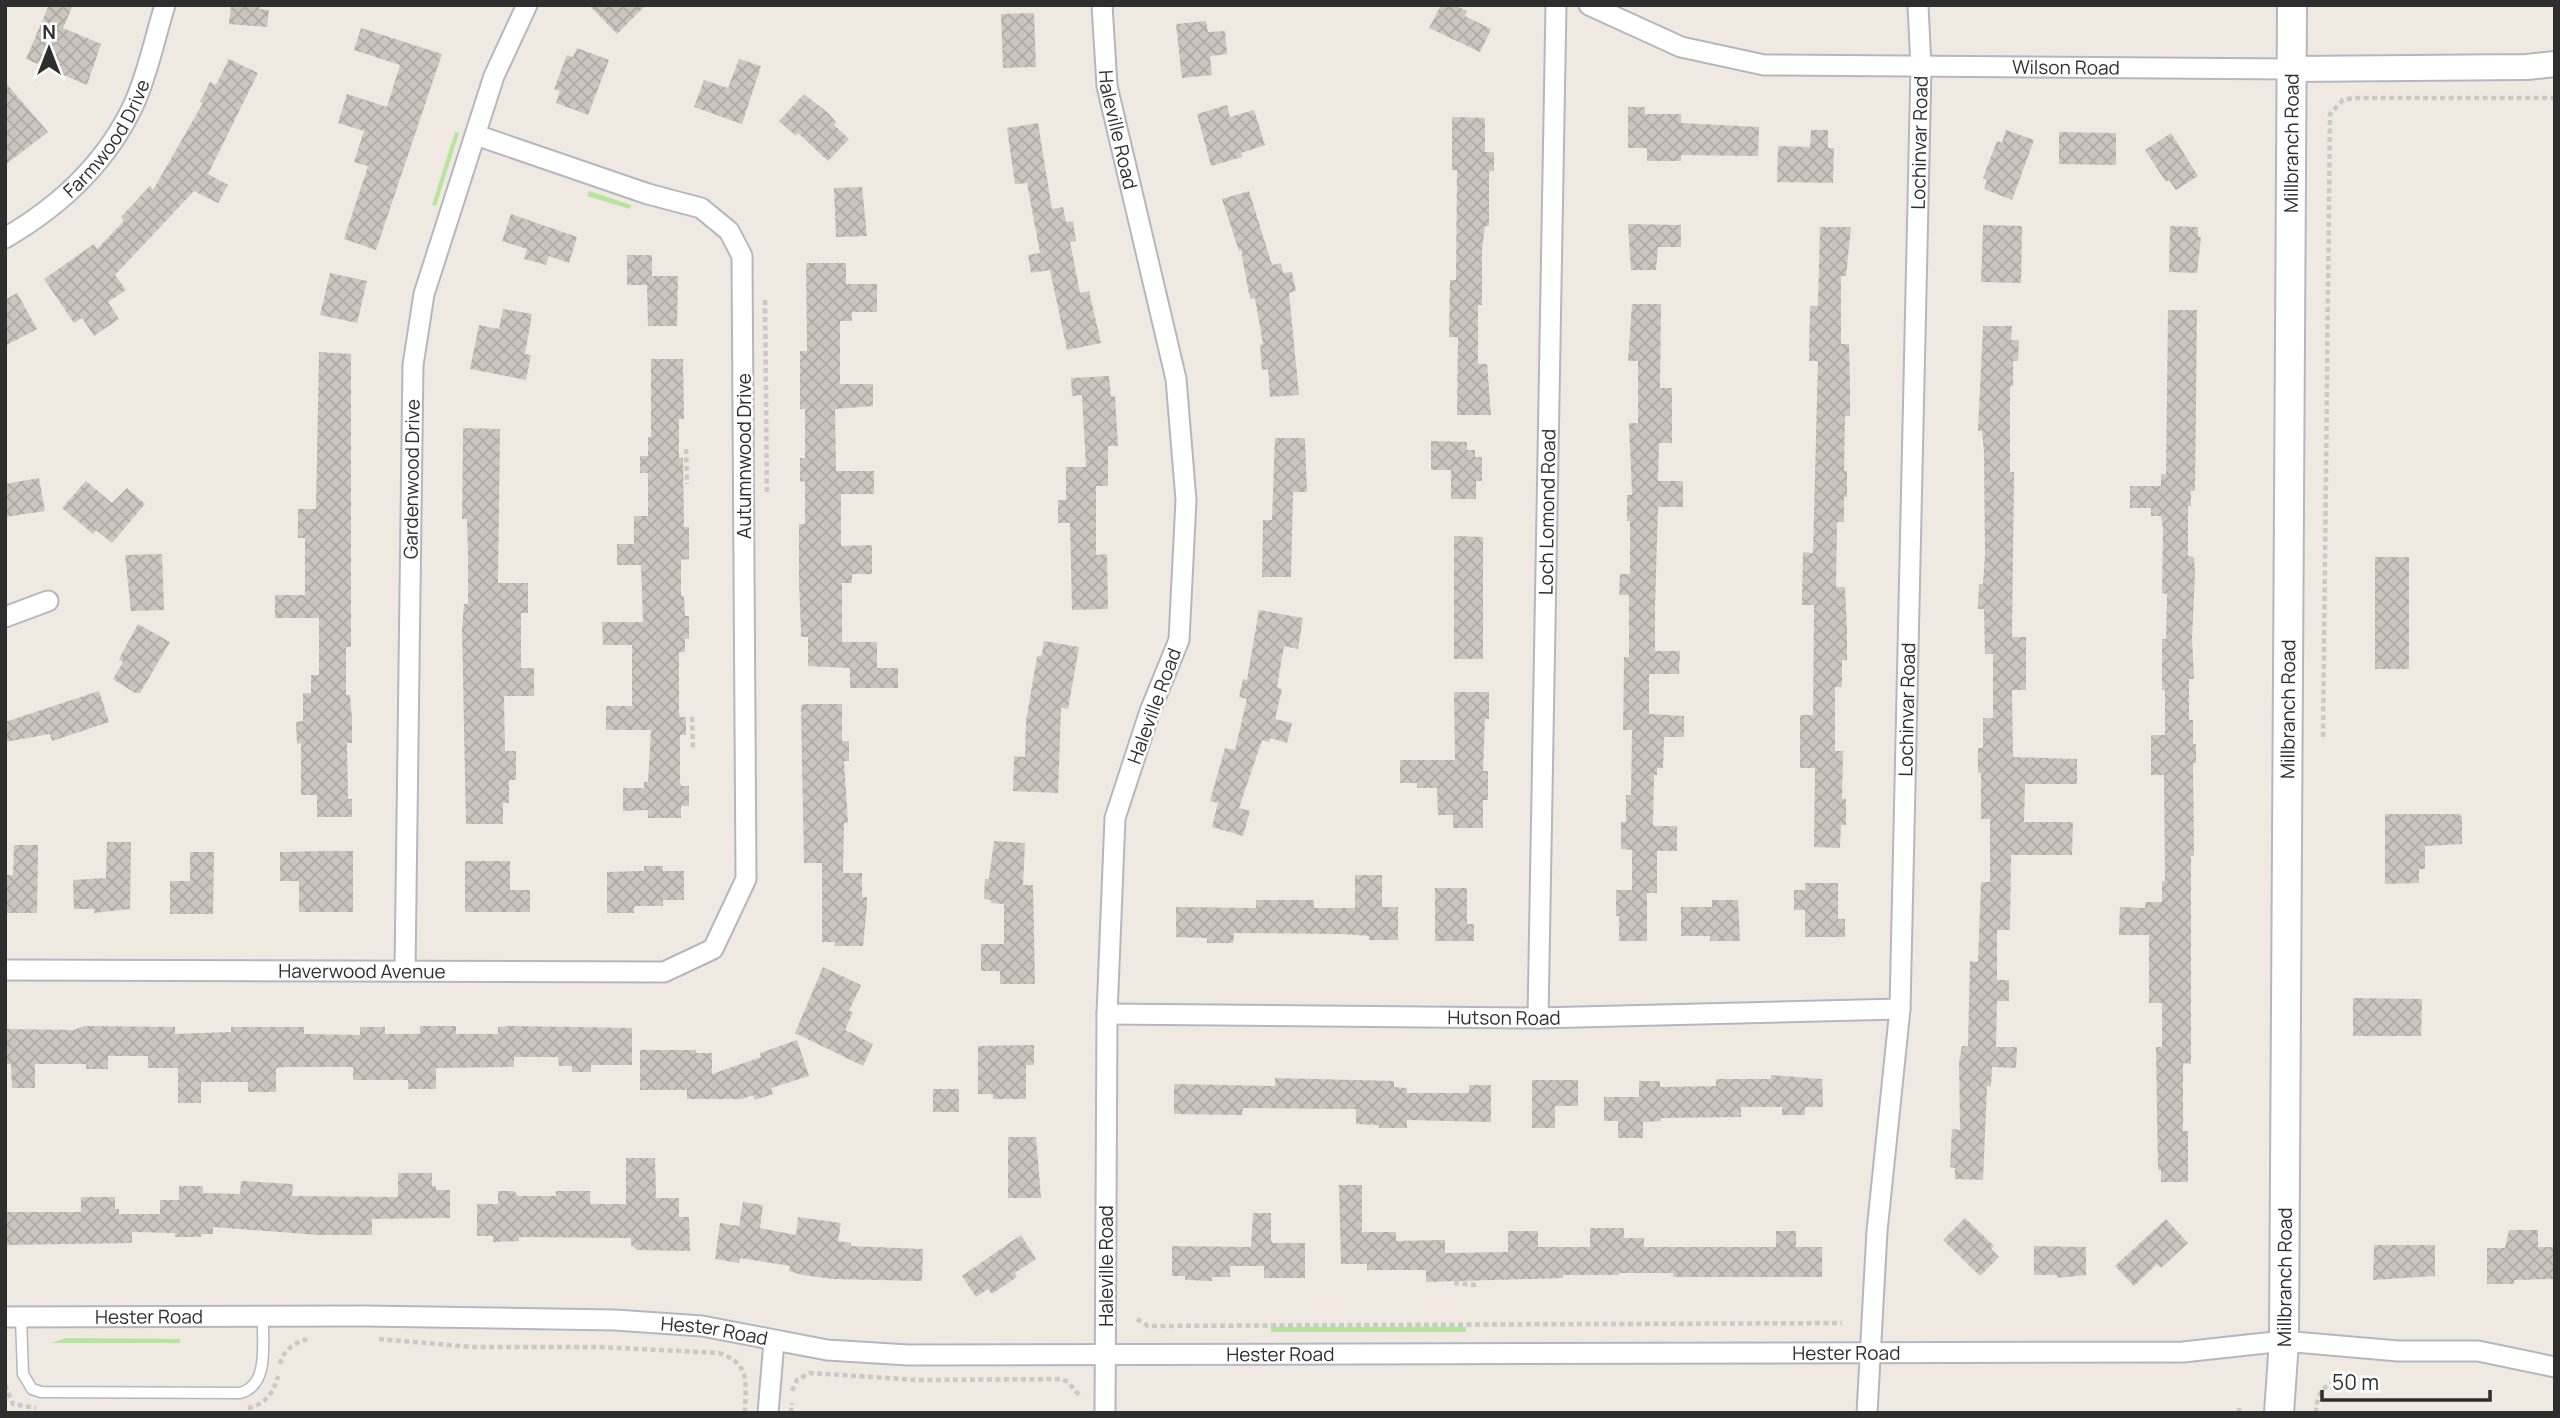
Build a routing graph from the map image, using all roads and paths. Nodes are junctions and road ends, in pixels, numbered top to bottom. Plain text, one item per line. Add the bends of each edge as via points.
1 (165, 5) edge
2 (527, 5) edge
3 (1102, 5) edge
4 (1556, 5) edge
5 (1589, 5) edge
6 (1918, 5) edge
7 (2292, 5) edge
8 (2555, 64) edge
9 (1921, 68) junction
10 (2293, 69) junction
11 (2555, 97) edge
12 (476, 135) junction
13 (5, 238) edge
14 (765, 300) dead end
15 (686, 449) dead end
16 (687, 484) dead end
17 (767, 495) dead end
18 (48, 601) dead end
19 (5, 617) edge
20 (692, 717) dead end
21 (2323, 737) dead end
22 (692, 750) dead end
23 (713, 949) joint
24 (5, 970) edge
25 (405, 971) junction
26 (1900, 1009) junction
27 (1107, 1014) junction
28 (1538, 1018) junction
29 (1454, 1283) dead end
30 (1476, 1286) dead end
31 (13, 1317) edge
32 (263, 1318) junction
33 (1137, 1319) dead end
34 (1842, 1324) dead end
35 (317, 1336) dead end
36 (367, 1338) dead end
37 (774, 1341) junction
38 (2284, 1341) junction
39 (1868, 1353) junction
40 (1105, 1355) junction
41 (2555, 1367) edge
42 (2349, 1380) dead end
43 (5, 1385) edge
44 (1079, 1395) dead end
45 (13, 1404) junction
46 (256, 1406) junction
47 (50, 1408) dead end
48 (234, 1408) dead end
49 (9, 1411) edge
50 (252, 1413) edge
51 (745, 1413) edge
52 (768, 1413) edge
53 (792, 1413) edge
54 (1105, 1413) edge
55 (1867, 1413) edge
56 (2279, 1413) edge
57 (2316, 1413) edge

1 - 13 street, Farmwood Drive via 135,104 89,175 37,219
2 - 12 street, Gardenwood Drive via 494,76
3 - 27 street, Haleville Road via 1107,86 1175,379 1186,500 1179,640 1115,818
4 - 28 street, Loch Lomond Road
5 - 9 street, Wilson Road via 1681,47 1764,65
6 - 9 street, Lochinvar Road
7 - 10 main road, Millbranch Road
8 - 10 street, Wilson Road
9 - 10 street, Wilson Road
9 - 26 street, Lochinvar Road
10 - 38 main road, Millbranch Road
11 - 21 path via 2353,98 2343,100 2330,114
12 - 23 street, Autumnwood Drive via 701,208 729,231 742,256 747,879
12 - 25 street, Gardenwood Drive via 424,294 413,365
14 - 17 path
15 - 16 path
18 - 19 street
20 - 22 path
23 - 25 street, Haverwood Avenue via 664,972
24 - 25 street, Haverwood Avenue
26 - 28 street, Hutson Road
26 - 39 street, Lochinvar Road
27 - 28 street, Hutson Road
27 - 40 street, Haleville Road
29 - 30 path
31 - 32 street, Hester Road
31 - 32 lane via 23,1374 32,1389 240,1393 249,1390 260,1375
32 - 37 street, Hester Road via 615,1320 702,1326
33 - 34 path via 1148,1326
35 - 46 path via 282,1354 274,1390
36 - 51 path via 472,1347 719,1353 732,1357 744,1371
37 - 40 street, Hester Road via 878,1354
37 - 52 street
38 - 39 street, Hester Road via 2183,1352
38 - 41 street, Hester Road via 2398,1351 2478,1351
38 - 56 main road, Millbranch Road
39 - 40 street, Hester Road
39 - 55 street, Lochinvar Road
40 - 54 street, Haleville Road
42 - 57 path via 2322,1388
43 - 45 path
44 - 53 path via 1061,1379 919,1380 810,1373 794,1385
45 - 47 path
45 - 49 path
46 - 48 path
46 - 50 path

